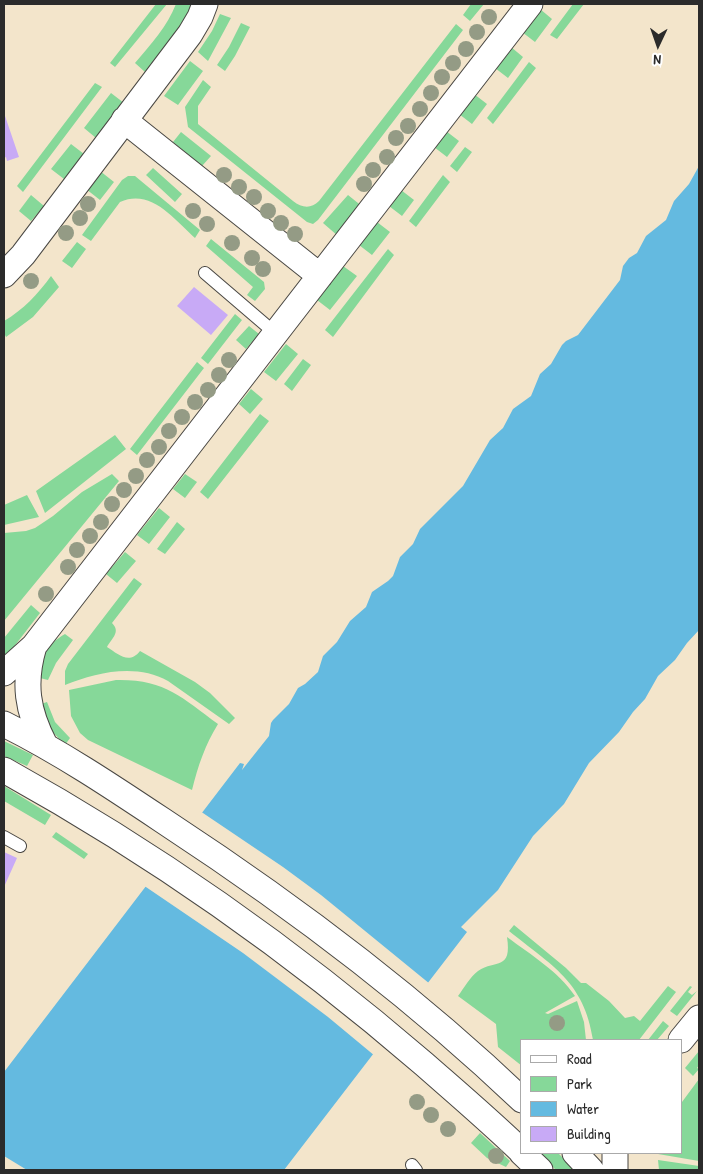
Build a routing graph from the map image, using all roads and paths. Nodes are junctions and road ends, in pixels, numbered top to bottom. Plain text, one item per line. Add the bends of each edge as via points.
1 (205, 4) edge
2 (530, 4) edge
3 (124, 120) junction
4 (205, 273) dead end
5 (4, 276) edge
6 (320, 276) junction
7 (275, 333) junction
8 (34, 646) junction
9 (4, 673) edge
10 (4, 724) edge
11 (45, 745) junction
12 (4, 770) edge
13 (4, 837) edge
14 (20, 846) dead end
15 (699, 1018) edge
16 (682, 1039) edge
17 (520, 1098) edge
18 (520, 1150) edge
19 (524, 1154) edge
20 (576, 1154) edge
21 (615, 1154) edge
22 (540, 1170) edge
23 (592, 1170) edge
24 (615, 1170) edge

1 - 3 street via 190,34
2 - 6 street
3 - 5 street
3 - 6 street
4 - 7 lane
6 - 7 street
7 - 8 street
8 - 9 street
8 - 11 street via 28,691 36,728
10 - 11 street
11 - 17 street via 86,769 304,918 451,1034
12 - 18 street via 128,843 216,901 302,964 385,1030
13 - 14 lane
15 - 16 street
19 - 22 street
20 - 23 street
21 - 24 street

